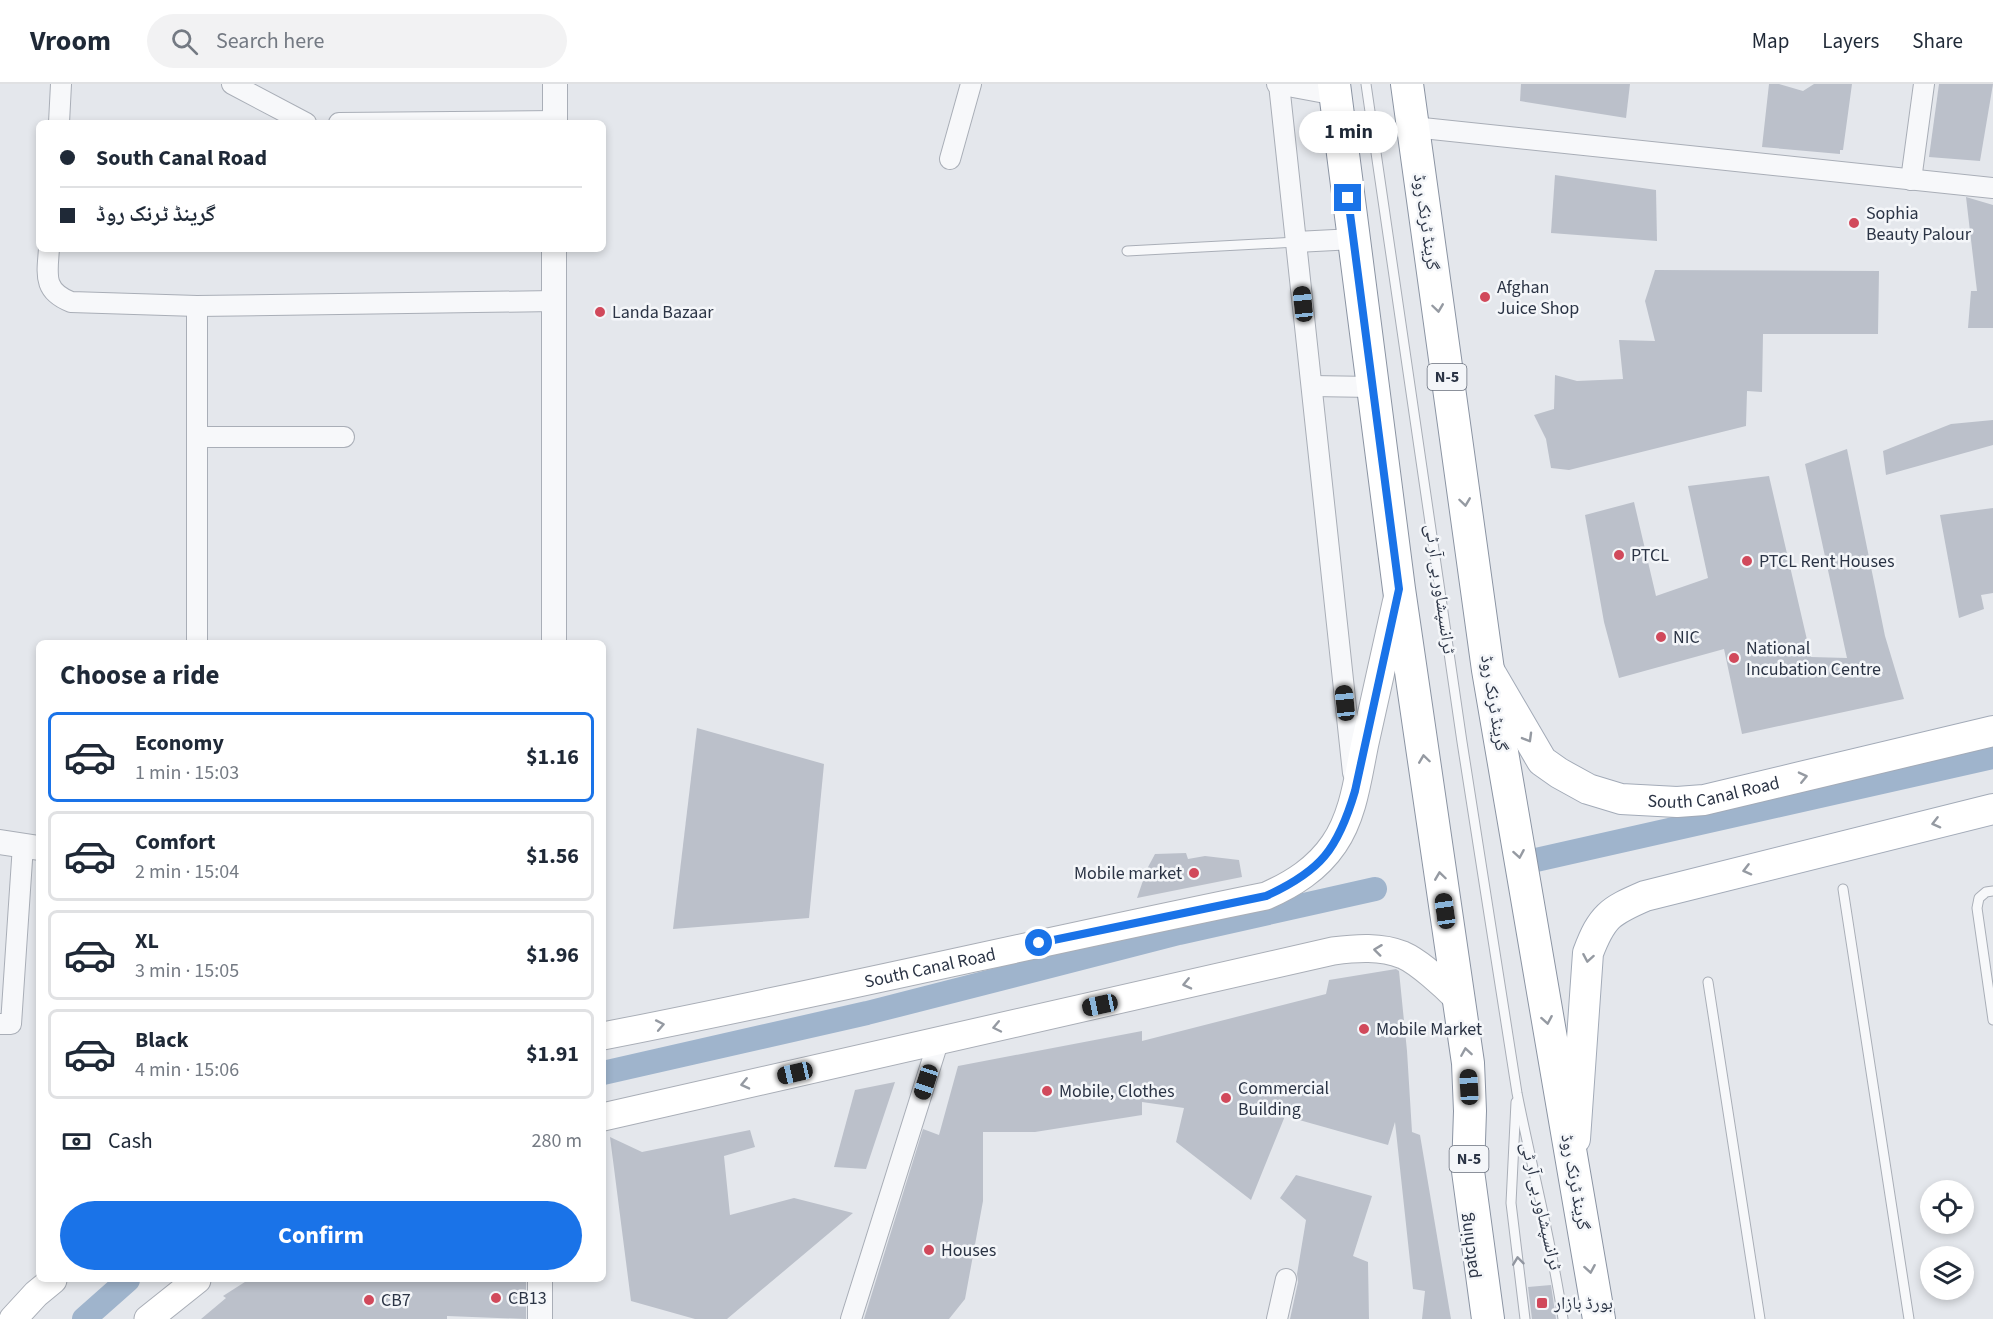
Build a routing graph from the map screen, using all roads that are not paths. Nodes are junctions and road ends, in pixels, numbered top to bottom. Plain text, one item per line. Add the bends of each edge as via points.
1 (61, 84) edge
2 (232, 84) edge
3 (555, 84) edge
4 (971, 84) edge
5 (1278, 84) edge
6 (1366, 84) edge
7 (1407, 84) edge
8 (1924, 84) edge
9 (1335, 89) edge
10 (59, 120) edge
11 (300, 120) edge
12 (555, 120) edge
13 (1413, 127) junction
14 (950, 159) dead end
15 (1911, 180) junction
16 (1993, 188) edge
17 (1354, 239) junction
18 (1296, 242) junction
19 (1127, 251) dead end
20 (49, 252) edge
21 (554, 252) edge
22 (554, 302) junction
23 (197, 306) junction
24 (1312, 386) junction
25 (1372, 387) junction
26 (197, 437) junction
27 (344, 437) dead end
28 (1399, 589) junction
29 (197, 640) edge
30 (554, 640) edge
31 (1488, 670) junction
32 (1993, 731) edge
33 (1355, 791) junction
34 (1993, 809) edge
35 (21, 845) edge
36 (1843, 890) dead end
37 (1993, 891) edge
38 (1708, 982) dead end
39 (1445, 987) junction
40 (1993, 1020) edge
41 (0, 1024) edge
42 (606, 1035) edge
43 (939, 1039) junction
44 (1517, 1093) junction
45 (606, 1116) edge
46 (1573, 1170) junction
47 (1461, 1174) dead end
48 (1286, 1279) dead end
49 (51, 1282) edge
50 (194, 1282) edge
51 (540, 1282) edge
52 (1482, 1313) edge
53 (13, 1319) edge
54 (148, 1319) edge
55 (540, 1319) edge
56 (851, 1319) edge
57 (1277, 1319) edge
58 (1525, 1319) edge
59 (1563, 1319) edge
60 (1599, 1319) edge
61 (1760, 1319) edge
62 (1909, 1319) edge

1 - 10 street
2 - 11 street
3 - 12 street
4 - 14 street
5 - 9 street
5 - 18 street
6 - 44 lane, ٹرانسپشاور بی آر ٹی
7 - 13 highway, گرینڈ ٹرنک روڈ / N-5
8 - 15 street
9 - 17 highway, N-5
13 - 15 street
13 -> 31 highway, گرینڈ ٹرنک روڈ / N-5
15 - 16 street
17 - 18 street
17 - 25 highway, N-5
18 - 19 lane
18 - 24 street
20 - 23 street via 51,290 71,302
21 - 22 street
22 - 23 street
22 - 30 street
23 - 26 street
24 - 25 street
24 - 33 street
25 - 28 highway, N-5
26 - 27 street
26 - 29 street
28 - 33 main road, South Canal Road
39 -> 28 highway, N-5 via 1449,934
31 -> 32 main road, South Canal Road via 1542,761 1588,789 1620,799 1704,800
31 -> 46 highway, گرینڈ ٹرنک روڈ / N-5
42 -> 33 main road, South Canal Road via 1266,896 1291,885 1318,864 1335,843
34 -> 46 main road via 1646,896 1610,914 1597,929 1588,952
35 - 41 street via 11,1024
36 - 62 lane
37 - 40 lane via 1978,898 1977,908
38 - 61 lane
39 -> 43 main road via 1404,956 1379,949 1333,951
52 -> 39 highway, N-5 via 1468,1171 1468,1063
43 -> 45 main road
43 - 56 street
58 -> 44 lane, ٹرانسپشاور بی آر ٹی via 1511,1203
44 - 59 lane, ٹرانسپشاور بی آر ٹی via 1556,1266
46 -> 60 highway, گرینڈ ٹرنک روڈ / N-5
47 - 52 lane, patching
48 - 57 street
49 - 53 main road
50 - 54 main road
51 - 55 street

